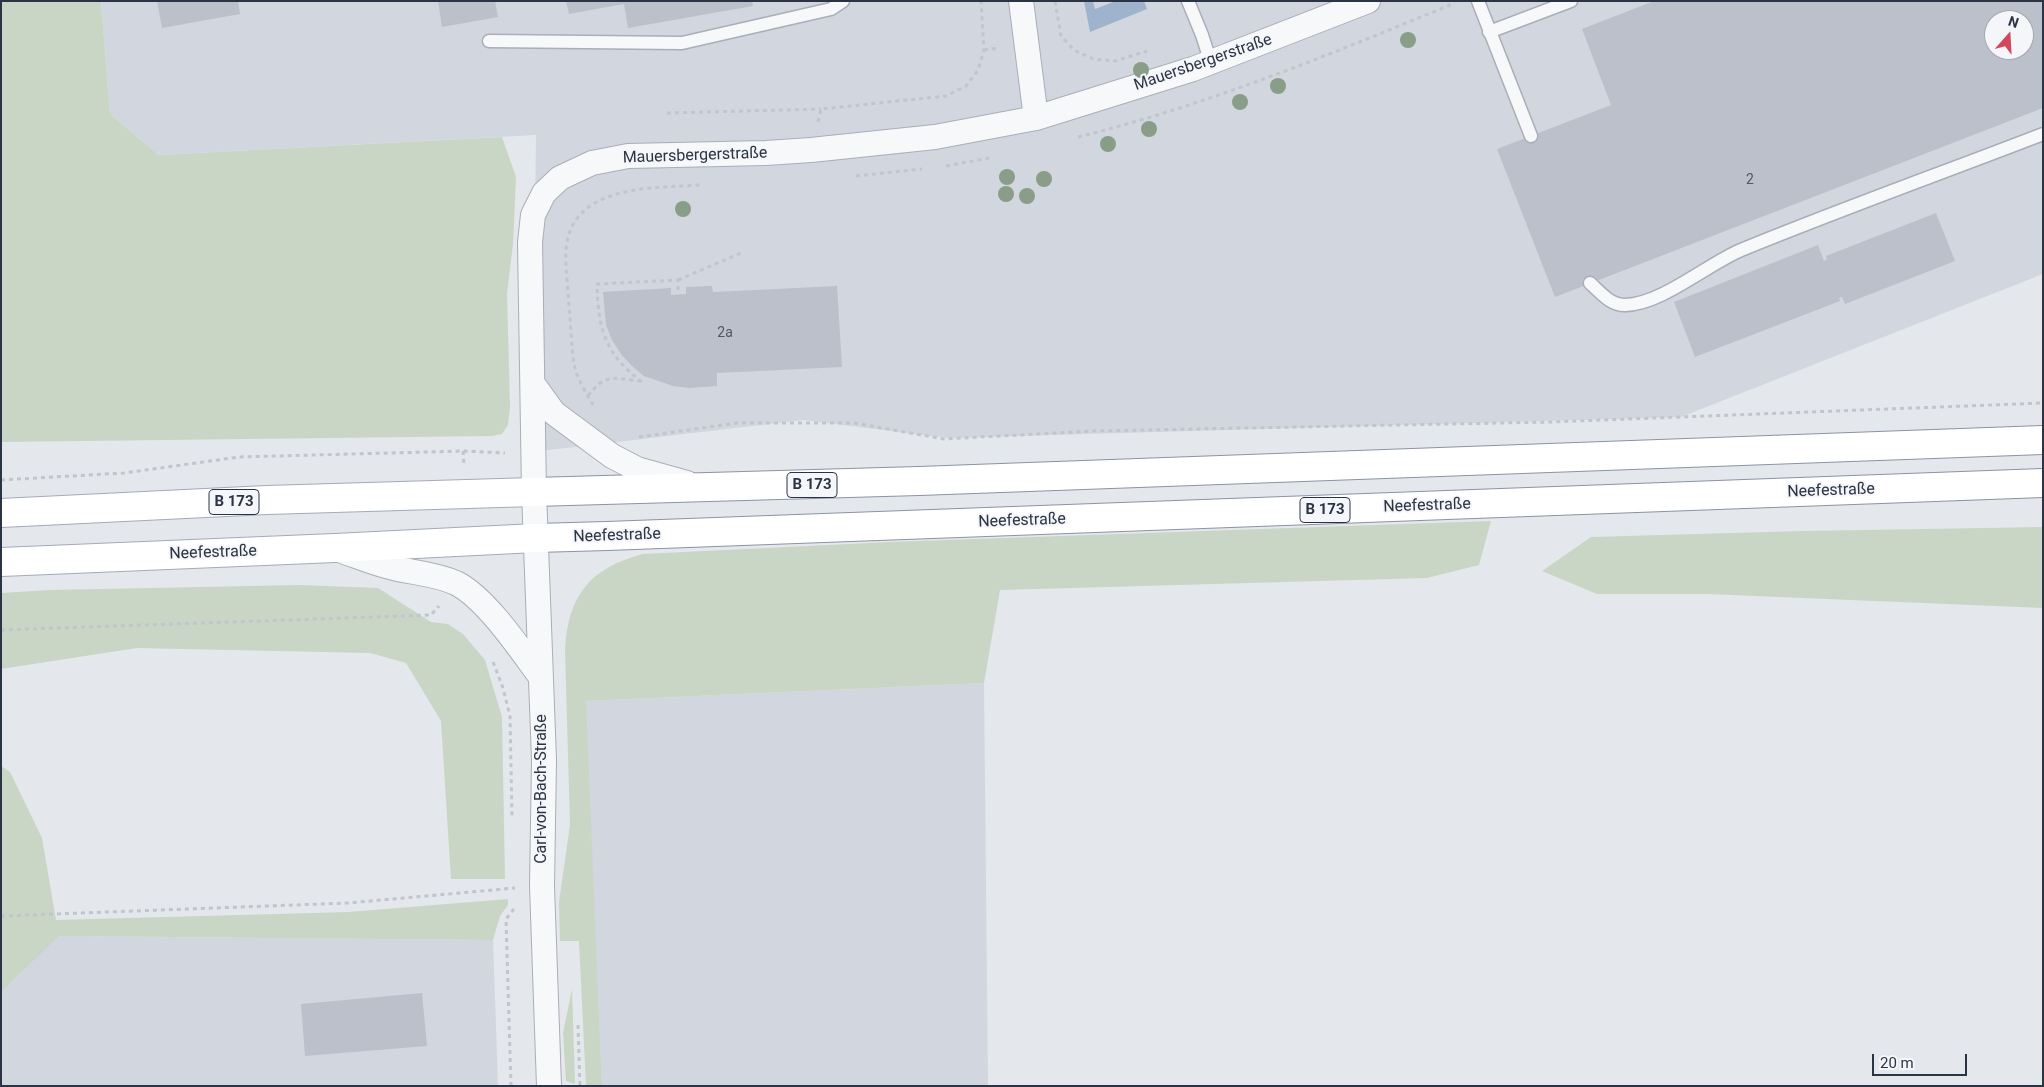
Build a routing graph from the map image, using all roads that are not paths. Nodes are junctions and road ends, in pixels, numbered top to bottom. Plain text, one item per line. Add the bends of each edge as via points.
1 (843, 1) edge
2 (1021, 1) edge
3 (1188, 1) edge
4 (1368, 1) edge
5 (1478, 1) edge
6 (1571, 1) edge
7 (1489, 32) junction
8 (489, 40) dead end
9 (1211, 63) junction
10 (1036, 118) junction
11 (2043, 134) edge
12 (1531, 136) dead end
13 (1590, 283) dead end
14 (533, 384) junction
15 (2043, 440) edge
16 (2043, 483) edge
17 (704, 488) junction
18 (534, 492) junction
19 (1, 513) edge
20 (536, 538) junction
21 (335, 548) junction
22 (1, 562) edge
23 (540, 676) junction
24 (549, 1086) edge

1 - 8 lane via 831,9 682,43
2 - 10 street
3 - 9 lane
4 - 9 street, Mauersbergerstraße
5 - 7 lane
6 - 7 lane
7 - 12 lane
9 - 10 street, Mauersbergerstraße
10 - 14 street, Mauersbergerstraße via 934,137 811,150 628,156 592,163 560,178 544,194 533,215 530,242
11 - 13 lane via 1739,251 1666,293 1640,302 1623,305 1607,299
14 - 17 street via 554,413 612,456 638,469
14 - 18 street, Mauersbergerstraße
15 - 17 main road, B 173
16 - 20 main road, Neefestraße / B 173
17 - 18 main road, B 173
18 - 19 main road, B 173 via 267,500
18 - 20 street, Carl-von-Bach-Straße
20 - 21 main road, Neefestraße / B 173
20 - 23 street, Carl-von-Bach-Straße
21 - 22 main road, Neefestraße / B 173
21 - 23 street via 392,568 430,574 458,584 493,616
23 - 24 street, Carl-von-Bach-Straße via 544,760 542,886

